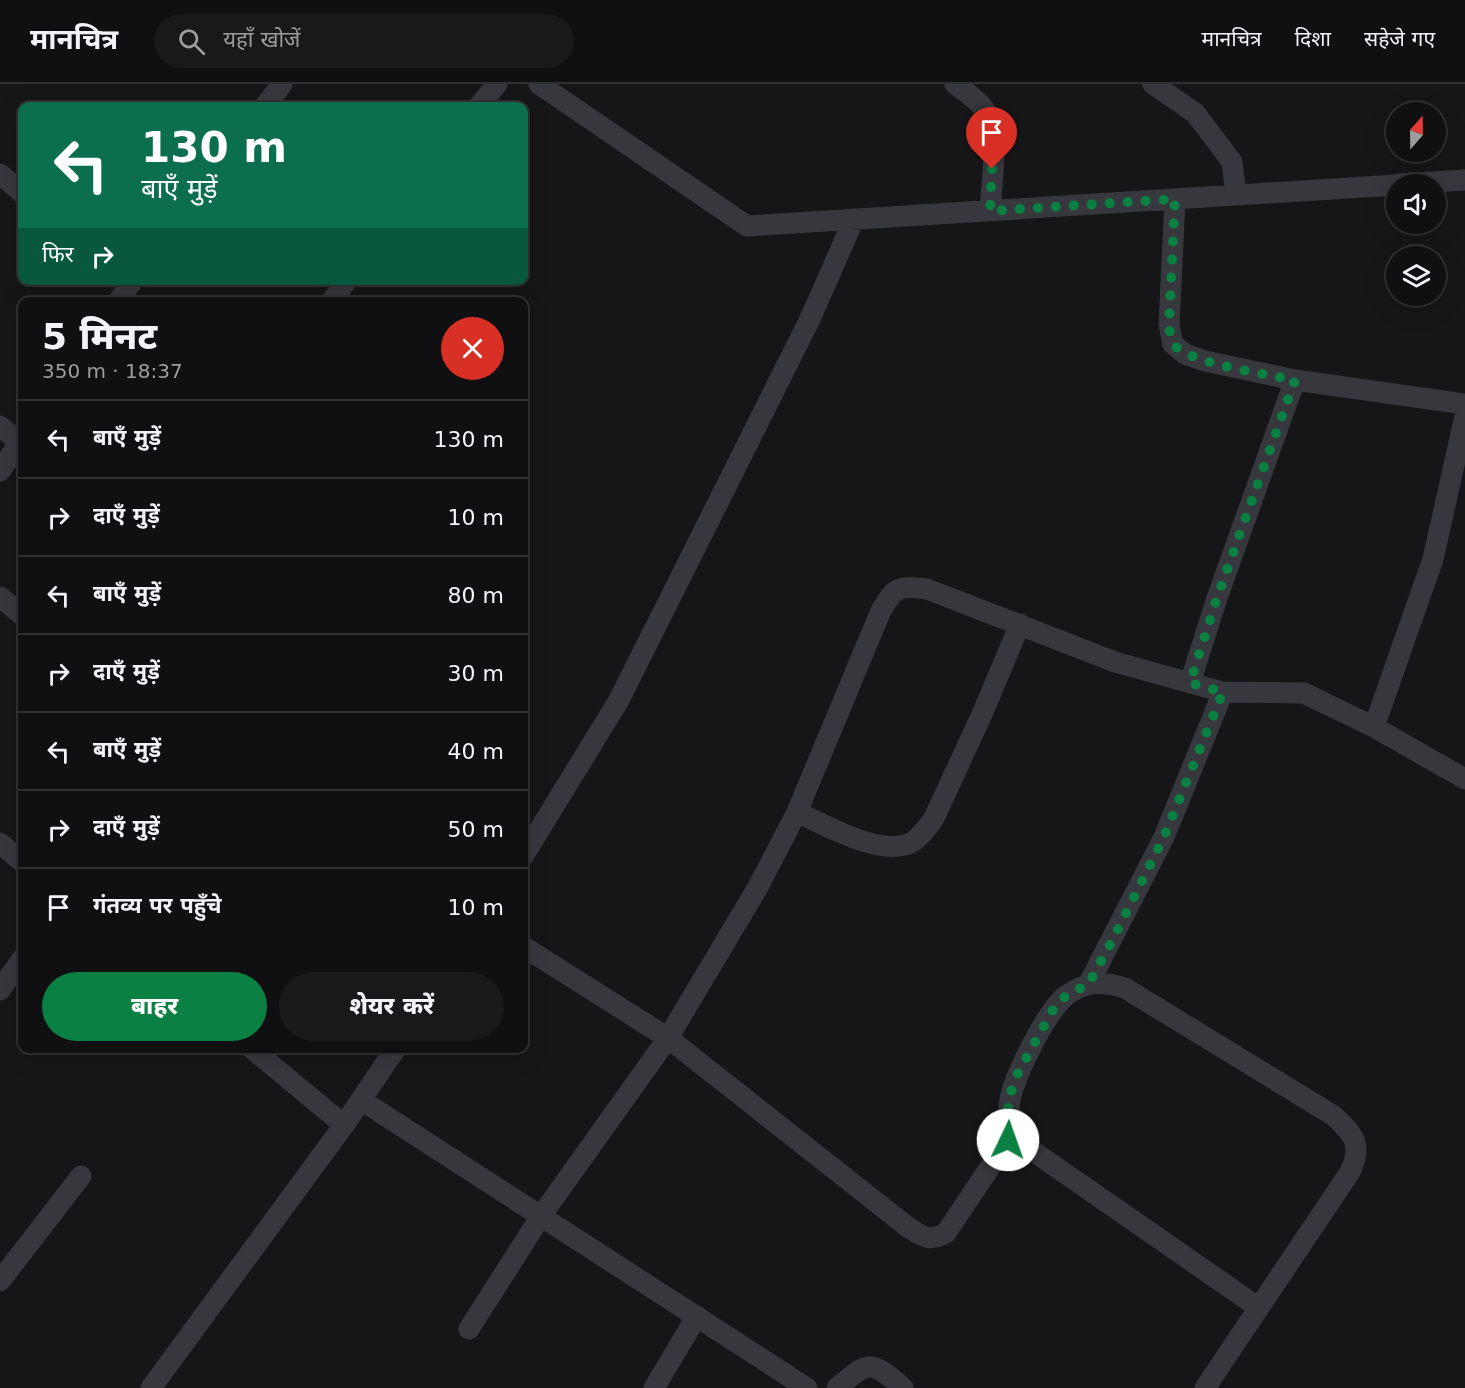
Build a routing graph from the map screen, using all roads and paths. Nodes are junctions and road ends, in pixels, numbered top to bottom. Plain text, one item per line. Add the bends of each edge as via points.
1 (282, 84) edge
2 (497, 84) edge
3 (540, 84) edge
4 (955, 84) edge
5 (1153, 84) edge
6 (268, 102) edge
7 (482, 102) edge
8 (0, 174) edge
9 (1465, 180) edge
10 (1446, 181) edge
11 (1386, 186) edge
12 (18, 190) edge
13 (1236, 195) junction
14 (1175, 199) junction
15 (990, 211) junction
16 (854, 219) junction
17 (1295, 380) junction
18 (1465, 404) edge
19 (1465, 416) edge
20 (0, 426) edge
21 (18, 439) edge
22 (18, 445) edge
23 (0, 471) edge
24 (0, 597) edge
25 (18, 612) edge
26 (1020, 624) junction
27 (1190, 683) junction
28 (1223, 692) junction
29 (1374, 727) junction
30 (1465, 779) edge
31 (797, 812) junction
32 (0, 843) edge
33 (528, 848) edge
34 (18, 859) edge
35 (528, 950) edge
36 (18, 965) edge
37 (1088, 985) junction
38 (0, 990) edge
39 (668, 1038) junction
40 (257, 1053) edge
41 (393, 1053) edge
42 (362, 1100) junction
43 (345, 1125) junction
44 (1014, 1131) junction
45 (81, 1176) dead end
46 (541, 1216) junction
47 (0, 1281) edge
48 (1259, 1308) junction
49 (697, 1316) junction
50 (469, 1329) dead end
51 (152, 1388) edge
52 (654, 1388) edge
53 (807, 1388) edge
54 (837, 1388) edge
55 (903, 1388) edge
56 (1205, 1388) edge

1 - 6 street
2 - 7 street
3 - 16 street via 747,226
4 - 15 street via 973,97 993,126
5 - 13 street via 1195,113 1212,134 1232,162
8 - 12 street
9 - 10 street
11 - 13 street
13 - 14 street
14 - 15 street
14 - 17 street via 1169,325 1173,344 1185,354 1205,361
15 - 16 street
16 - 33 street via 810,320 619,700
17 - 18 street
17 - 27 street
19 - 29 street via 1433,559
20 - 21 street
22 - 23 street
24 - 25 street
26 - 27 street via 1115,662
26 - 31 street via 934,816 912,842 882,847
26 - 31 street via 927,589 898,588 880,613
27 - 28 street
28 - 29 street via 1304,693
28 - 37 street via 1164,837
29 - 30 street
31 - 39 street via 758,887
32 - 34 street
35 - 39 street
36 - 38 street
37 - 44 street via 1068,994 1055,1006 1017,1075 1008,1110
37 - 48 street via 1106,982 1125,988 1334,1116 1356,1144 1356,1159 1350,1172
39 - 44 street via 924,1237 935,1239 946,1233
39 - 46 street
40 - 43 street
41 - 42 street
42 - 43 street
42 - 46 street
43 - 51 street
44 - 48 street via 1030,1149
45 - 47 street
46 - 49 street
46 - 50 street
48 - 56 street
49 - 52 street
49 - 53 street
54 - 55 street via 862,1367 871,1366

